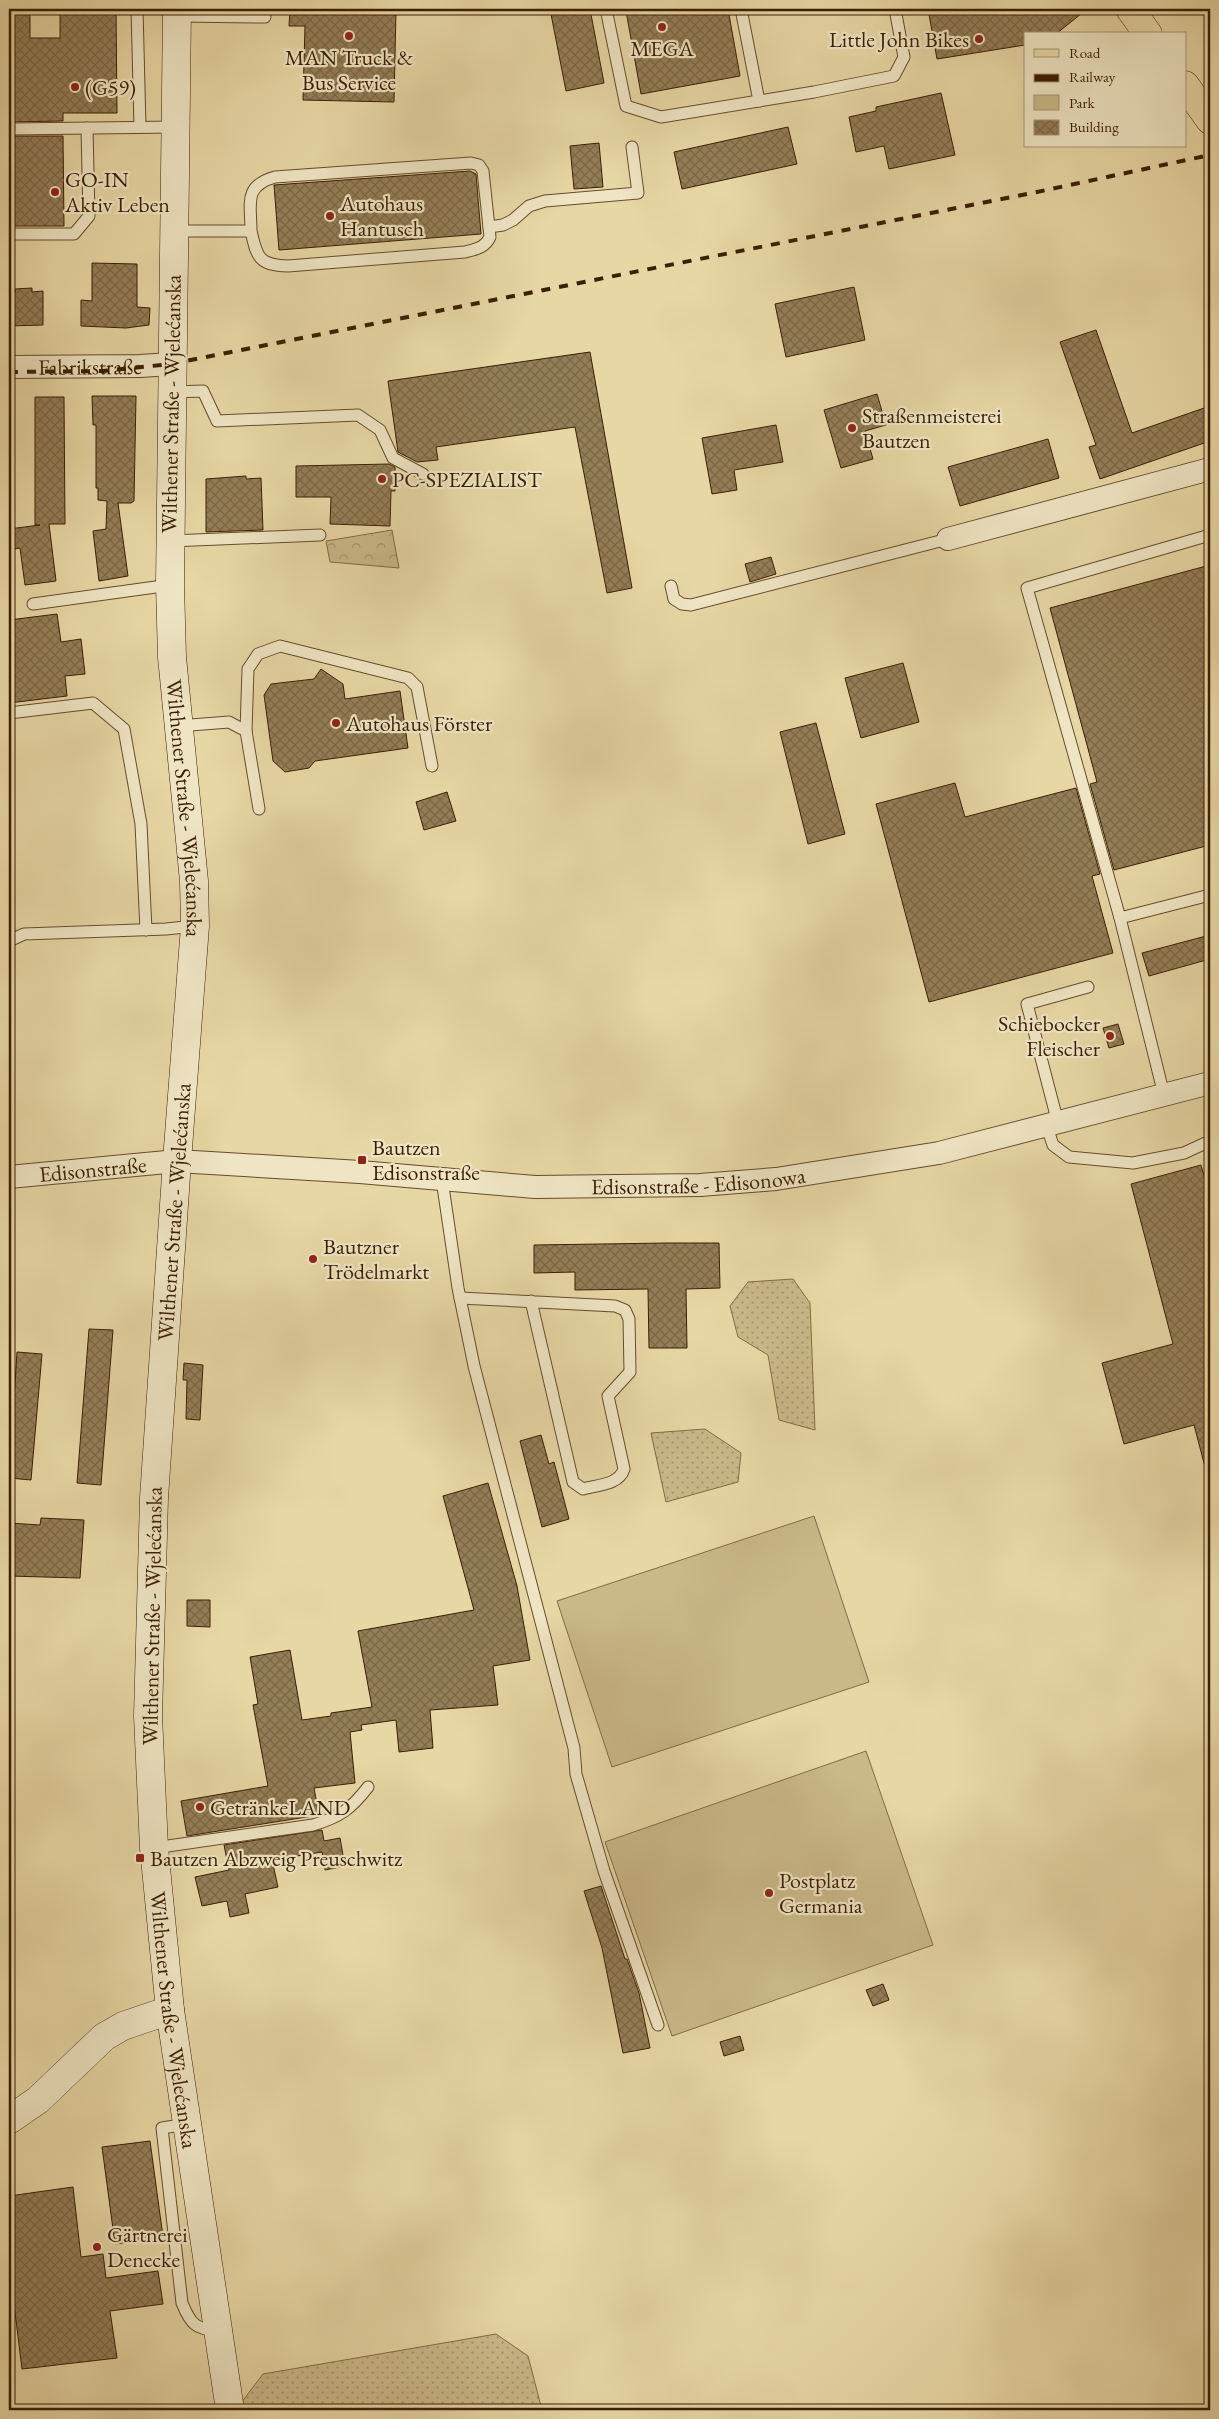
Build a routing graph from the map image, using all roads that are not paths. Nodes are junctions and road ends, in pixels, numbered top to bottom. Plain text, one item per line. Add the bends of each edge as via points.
1 (137, 9) edge
2 (606, 9) edge
3 (741, 9) edge
4 (895, 9) edge
5 (1130, 9) edge
6 (177, 12) edge
7 (265, 16) dead end
8 (1147, 32) edge
9 (1186, 86) edge
10 (759, 101) junction
11 (1210, 120) edge
12 (140, 127) junction
13 (176, 127) junction
14 (87, 128) junction
15 (9, 129) edge
16 (632, 146) dead end
17 (489, 227) junction
18 (174, 231) junction
19 (251, 231) junction
20 (9, 234) edge
21 (171, 364) junction
22 (9, 367) edge
23 (171, 392) junction
24 (1210, 469) edge
25 (423, 474) dead end
26 (320, 535) dead end
27 (1210, 535) edge
28 (948, 538) joint
29 (170, 541) junction
30 (170, 585) junction
31 (671, 586) dead end
32 (34, 604) dead end
33 (9, 713) edge
34 (178, 726) junction
35 (246, 731) junction
36 (432, 766) dead end
37 (260, 809) dead end
38 (1210, 895) edge
39 (1120, 918) junction
40 (196, 926) junction
41 (146, 930) junction
42 (9, 941) edge
43 (1088, 987) dead end
44 (1210, 1083) edge
45 (1164, 1095) junction
46 (1053, 1125) junction
47 (1210, 1141) edge
48 (176, 1161) junction
49 (9, 1178) edge
50 (442, 1180) junction
51 (460, 1298) junction
52 (531, 1301) junction
53 (368, 1787) dead end
54 (154, 1848) junction
55 (170, 2010) junction
56 (658, 2025) dead end
57 (9, 2120) edge
58 (230, 2410) edge

1 - 12 lane
2 - 10 lane via 626,106 661,117
3 - 10 lane
4 - 10 lane via 904,56 894,76
5 - 8 main road
6 - 7 lane
6 - 13 main road, Wilthener Straße - Wjelećanska
9 - 11 main road
12 - 13 lane
12 - 14 lane
13 - 18 main road, Wilthener Straße - Wjelećanska
14 - 15 lane
14 - 20 lane via 89,216 74,234
16 - 17 lane via 638,193 545,201 528,206 503,225
17 - 19 lane via 487,243 465,252 288,266 262,261 255,250
17 - 19 lane via 483,171 479,165 471,163 275,177 262,181 251,194
18 - 19 lane
18 - 21 main road, Wilthener Straße - Wjelećanska
21 - 22 street, Fabrikstraße
21 - 23 main road, Wilthener Straße - Wjelećanska
23 - 25 lane via 203,391 216,420 358,415 380,430 394,458
23 - 29 main road, Wilthener Straße - Wjelećanska
24 - 28 street
26 - 29 lane
27 - 39 lane via 1027,588
28 - 31 lane via 691,605 674,600
29 - 30 main road, Wilthener Straße - Wjelećanska
30 - 32 lane
30 - 34 main road, Wilthener Straße - Wjelećanska
33 - 41 lane via 93,703 124,729 141,824
34 - 35 lane via 230,722
34 - 40 main road, Wilthener Straße - Wjelećanska
35 - 36 lane via 248,669 258,654 280,646 408,678 418,687
35 - 37 lane
38 - 39 lane
39 - 45 lane
40 - 41 lane
40 - 48 main road, Wilthener Straße - Wjelećanska
41 - 42 lane via 24,934
43 - 46 lane via 1027,1004
44 - 45 street, Edisonstraße - Edisonowa
45 - 46 street, Edisonstraße - Edisonowa
46 - 47 lane via 1053,1145 1069,1157 1133,1162 1184,1153
46 - 50 street, Edisonstraße - Edisonowa via 939,1154 776,1179 618,1188 535,1187
48 - 49 street, Edisonstraße
48 - 50 street, Edisonstraße - Edisonowa
48 - 54 main road, Wilthener Straße - Wjelećanska via 154,1498 148,1716
50 - 51 lane
51 - 52 lane
51 - 56 lane via 474,1366 574,1748 576,1774 604,1871
52 - 52 lane via 615,1306 625,1310 629,1319 630,1372 608,1396 624,1469 616,1480 583,1489 573,1482
53 - 54 lane via 352,1807 331,1820
54 - 55 main road, Wilthener Straße - Wjelećanska
55 - 57 main road via 123,2026 104,2037 38,2100
55 - 58 main road, Wilthener Straße - Wjelećanska

